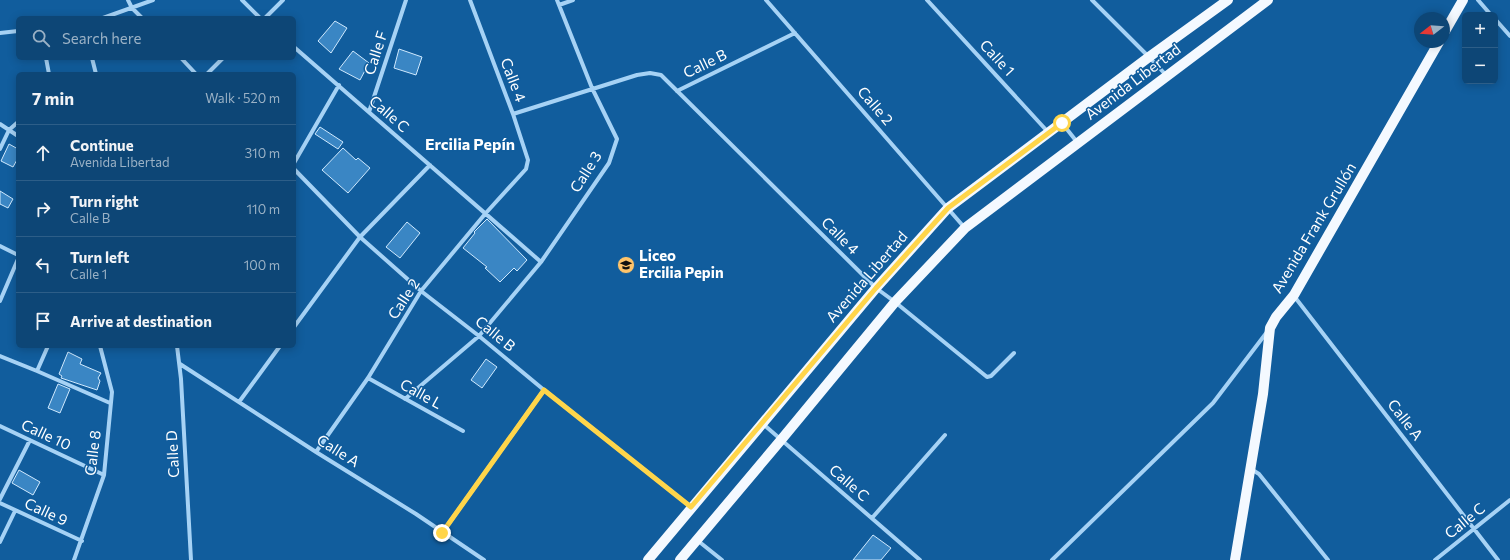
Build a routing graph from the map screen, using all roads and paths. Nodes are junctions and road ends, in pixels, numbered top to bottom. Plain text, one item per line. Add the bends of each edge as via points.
1 (128, 0) edge
2 (153, 0) edge
3 (242, 0) edge
4 (283, 0) edge
5 (406, 0) edge
6 (470, 0) edge
7 (572, 0) edge
8 (767, 0) edge
9 (927, 0) edge
10 (1092, 0) edge
11 (1228, 0) edge
12 (1268, 0) edge
13 (1463, 0) edge
14 (1478, 0) edge
15 (558, 2) edge
16 (132, 8) junction
17 (1488, 12) edge
18 (109, 16) edge
19 (140, 16) edge
20 (258, 16) edge
21 (267, 16) edge
22 (1498, 22) edge
23 (1450, 23) edge
24 (16, 31) edge
25 (0, 33) edge
26 (795, 33) junction
27 (1510, 36) edge
28 (1436, 48) edge
29 (296, 49) edge
30 (1150, 57) junction
31 (46, 60) edge
32 (92, 60) edge
33 (183, 60) edge
34 (222, 60) edge
35 (49, 72) edge
36 (96, 72) edge
37 (194, 72) edge
38 (209, 72) edge
39 (1166, 75) junction
40 (339, 85) junction
41 (592, 88) junction
42 (677, 92) junction
43 (369, 112) junction
44 (512, 114) junction
45 (1062, 123) junction
46 (0, 124) edge
47 (16, 124) edge
48 (9, 130) junction
49 (1049, 133) junction
50 (16, 135) edge
51 (1078, 143) junction
52 (0, 149) edge
53 (296, 160) edge
54 (430, 165) junction
55 (526, 169) joint
56 (296, 171) edge
57 (948, 208) junction
58 (485, 214) junction
59 (965, 228) junction
60 (360, 237) junction
61 (0, 246) edge
62 (16, 254) edge
63 (541, 262) junction
64 (16, 264) edge
65 (876, 288) junction
66 (421, 291) junction
67 (1294, 295) junction
68 (0, 300) edge
69 (895, 302) junction
70 (296, 324) edge
71 (1270, 328) junction
72 (479, 336) junction
73 (47, 348) edge
74 (101, 348) edge
75 (176, 348) edge
76 (279, 348) edge
77 (1014, 353) dead end
78 (0, 356) edge
79 (180, 364) junction
80 (37, 371) junction
81 (368, 378) junction
82 (544, 390) junction
83 (405, 398) junction
84 (239, 402) junction
85 (110, 403) junction
86 (762, 423) junction
87 (0, 426) edge
88 (463, 431) dead end
89 (944, 435) dead end
90 (30, 440) junction
91 (781, 440) junction
92 (316, 452) junction
93 (1250, 468) junction
94 (104, 475) junction
95 (0, 499) edge
96 (1510, 500) edge
97 (0, 503) edge
98 (691, 507) junction
99 (15, 511) junction
100 (872, 518) junction
101 (1474, 529) junction
102 (442, 533) junction
103 (697, 540) junction
104 (82, 541) junction
105 (0, 542) edge
106 (74, 560) edge
107 (191, 560) edge
108 (484, 560) edge
109 (648, 560) edge
110 (680, 560) edge
111 (722, 560) edge
112 (920, 560) edge
113 (1052, 560) edge
114 (1235, 560) edge
115 (1328, 560) edge
116 (1435, 560) edge
117 (1498, 560) edge

1 - 16 street
2 - 16 street
3 - 20 street
4 - 21 street
5 - 43 street, Calle F
6 - 44 street, Calle 4
7 - 15 street
8 - 26 street, Calle 2
9 - 49 street, Calle 1
10 - 30 street
11 - 30 main road, Avenida Libertad
12 - 39 main road, Avenida Libertad
13 - 23 main road
14 - 17 street
15 - 41 street, Calle 3
16 - 18 street
16 - 19 street
22 - 27 street
24 - 25 street
26 - 42 street, Calle B
26 - 57 street, Calle 2
28 - 67 main road, Avenida Frank Grullón
29 - 40 street, Calle C
30 - 39 street
30 - 45 main road, Avenida Libertad
31 - 35 street
32 - 36 street
33 - 37 street
34 - 38 street
39 - 51 main road, Avenida Libertad
40 - 43 street, Calle C
40 - 53 street
41 - 42 street, Calle B via 650,73 661,75
41 - 44 street, Calle B
41 - 63 street, Calle 3 via 617,139 609,162
42 - 65 street, Calle 4
43 - 54 street, Calle C
44 - 55 street, Calle 4 via 528,160
45 - 49 main road, Avenida Libertad
45 - 51 street
46 - 48 street
47 - 48 street
48 - 50 street
48 - 52 street
49 - 57 main road, Avenida Libertad
51 - 59 main road, Avenida Libertad
54 - 58 street, Calle C
54 - 60 street
55 - 58 street, Calle 2
56 - 60 street, Calle B
57 - 59 street, Calle 2
57 - 65 main road, Avenida Libertad
58 - 63 street, Calle C
58 - 66 street, Calle 2
59 - 69 main road, Avenida Libertad
60 - 66 street, Calle B
60 - 70 street
61 - 62 street
63 - 72 street, Calle 3
64 - 68 street
65 - 69 street, Calle 4
65 - 86 main road, Avenida Libertad
66 - 72 street, Calle B
66 - 81 street, Calle 2
67 - 71 main road, Avenida Frank Grullón
67 - 101 street, Calle A
69 - 77 street, Calle 4 via 987,377
69 - 91 main road, Avenida Libertad
71 - 93 main road, Avenida Frank Grullón via 1263,394
71 - 113 street via 1213,403
72 - 82 street, Calle B
72 - 83 street, Calle 3
73 - 80 street
74 - 85 street, Calle 8 via 112,392
75 - 79 street, Calle D
76 - 84 street
78 - 80 street
79 - 84 street, Calle A
79 - 107 street, Calle D
80 - 85 street
81 - 83 street, Calle L
81 - 92 street, Calle 2
82 - 98 street, Calle B
82 - 102 street
83 - 88 street, Calle L
84 - 92 street, Calle A
85 - 94 street, Calle 8
86 - 91 street, Calle C
86 - 98 main road, Avenida Libertad
87 - 90 street, Calle 10
89 - 100 street
90 - 94 street, Calle 10
90 - 95 street
91 - 100 street, Calle C
91 - 103 main road, Avenida Libertad
92 - 102 street, Calle A
93 - 114 main road, Avenida Frank Grullón
93 - 115 street via 1259,474
94 - 104 street, Calle 8
96 - 101 street, Calle C
97 - 99 street, Calle 9
98 - 109 main road, Avenida Libertad
99 - 104 street, Calle 9
99 - 105 street
100 - 112 street, Calle C
101 - 116 street, Calle C
101 - 117 street, Calle A
102 - 108 street, Calle A
103 - 110 main road, Avenida Libertad
103 - 111 street
104 - 106 street, Calle 8

